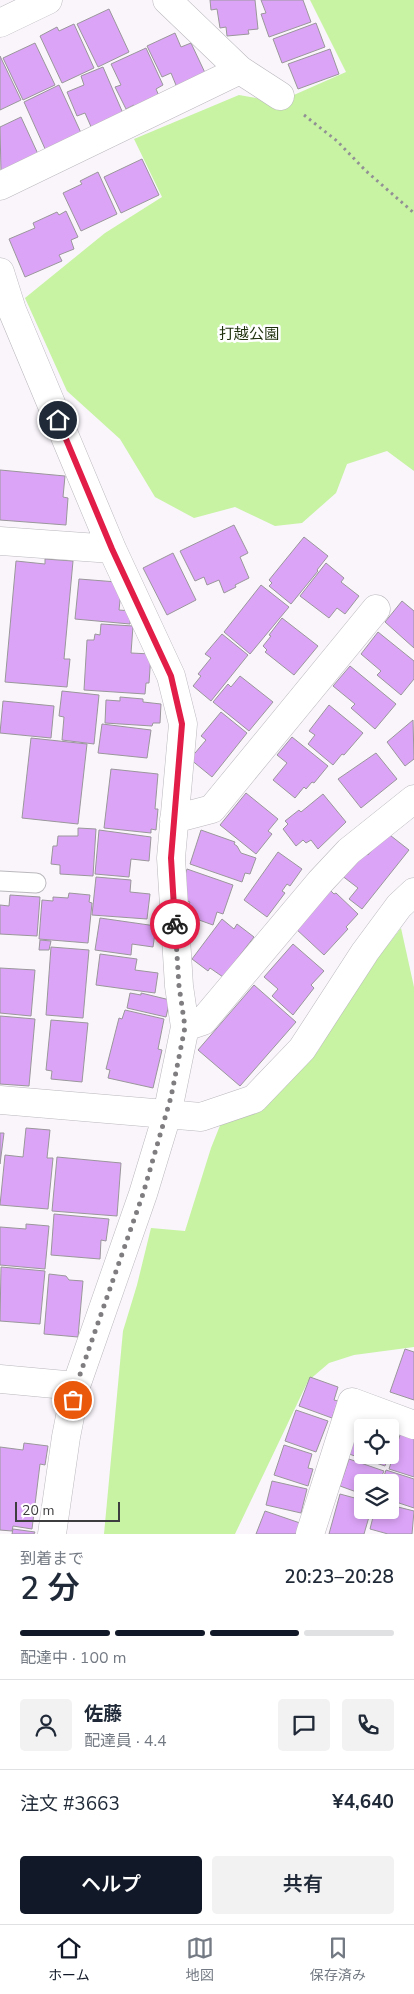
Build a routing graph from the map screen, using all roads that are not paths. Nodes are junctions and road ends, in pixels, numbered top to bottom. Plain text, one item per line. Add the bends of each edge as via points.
1 (48, 0) edge
2 (167, 0) edge
3 (0, 23) edge
4 (240, 70) junction
5 (280, 96) road end
6 (0, 186) edge
7 (0, 272) edge
8 (0, 541) edge
9 (112, 549) junction
10 (376, 609) dead end
11 (414, 799) edge
12 (174, 819) junction
13 (0, 881) edge
14 (36, 883) dead end
15 (414, 892) edge
16 (185, 1027) junction
17 (0, 1100) edge
18 (167, 1114) junction
19 (0, 1379) edge
20 (76, 1386) junction
21 (414, 1425) edge
22 (52, 1534) edge
23 (310, 1534) edge

1 - 3 street
2 - 4 street
4 - 5 street
4 - 6 street
7 - 9 street via 12,310
8 - 9 street
9 - 12 street via 171,676 176,695 182,724
10 - 12 street via 212,809
11 - 16 street via 350,851 320,882 203,1021
12 - 16 street via 171,858 179,986
13 - 14 lane
15 - 18 street via 398,906 364,952 302,1050 254,1099 201,1117
16 - 18 street
17 - 18 street
18 - 20 street via 143,1194
19 - 20 street
20 - 22 street
21 - 23 street via 352,1402

